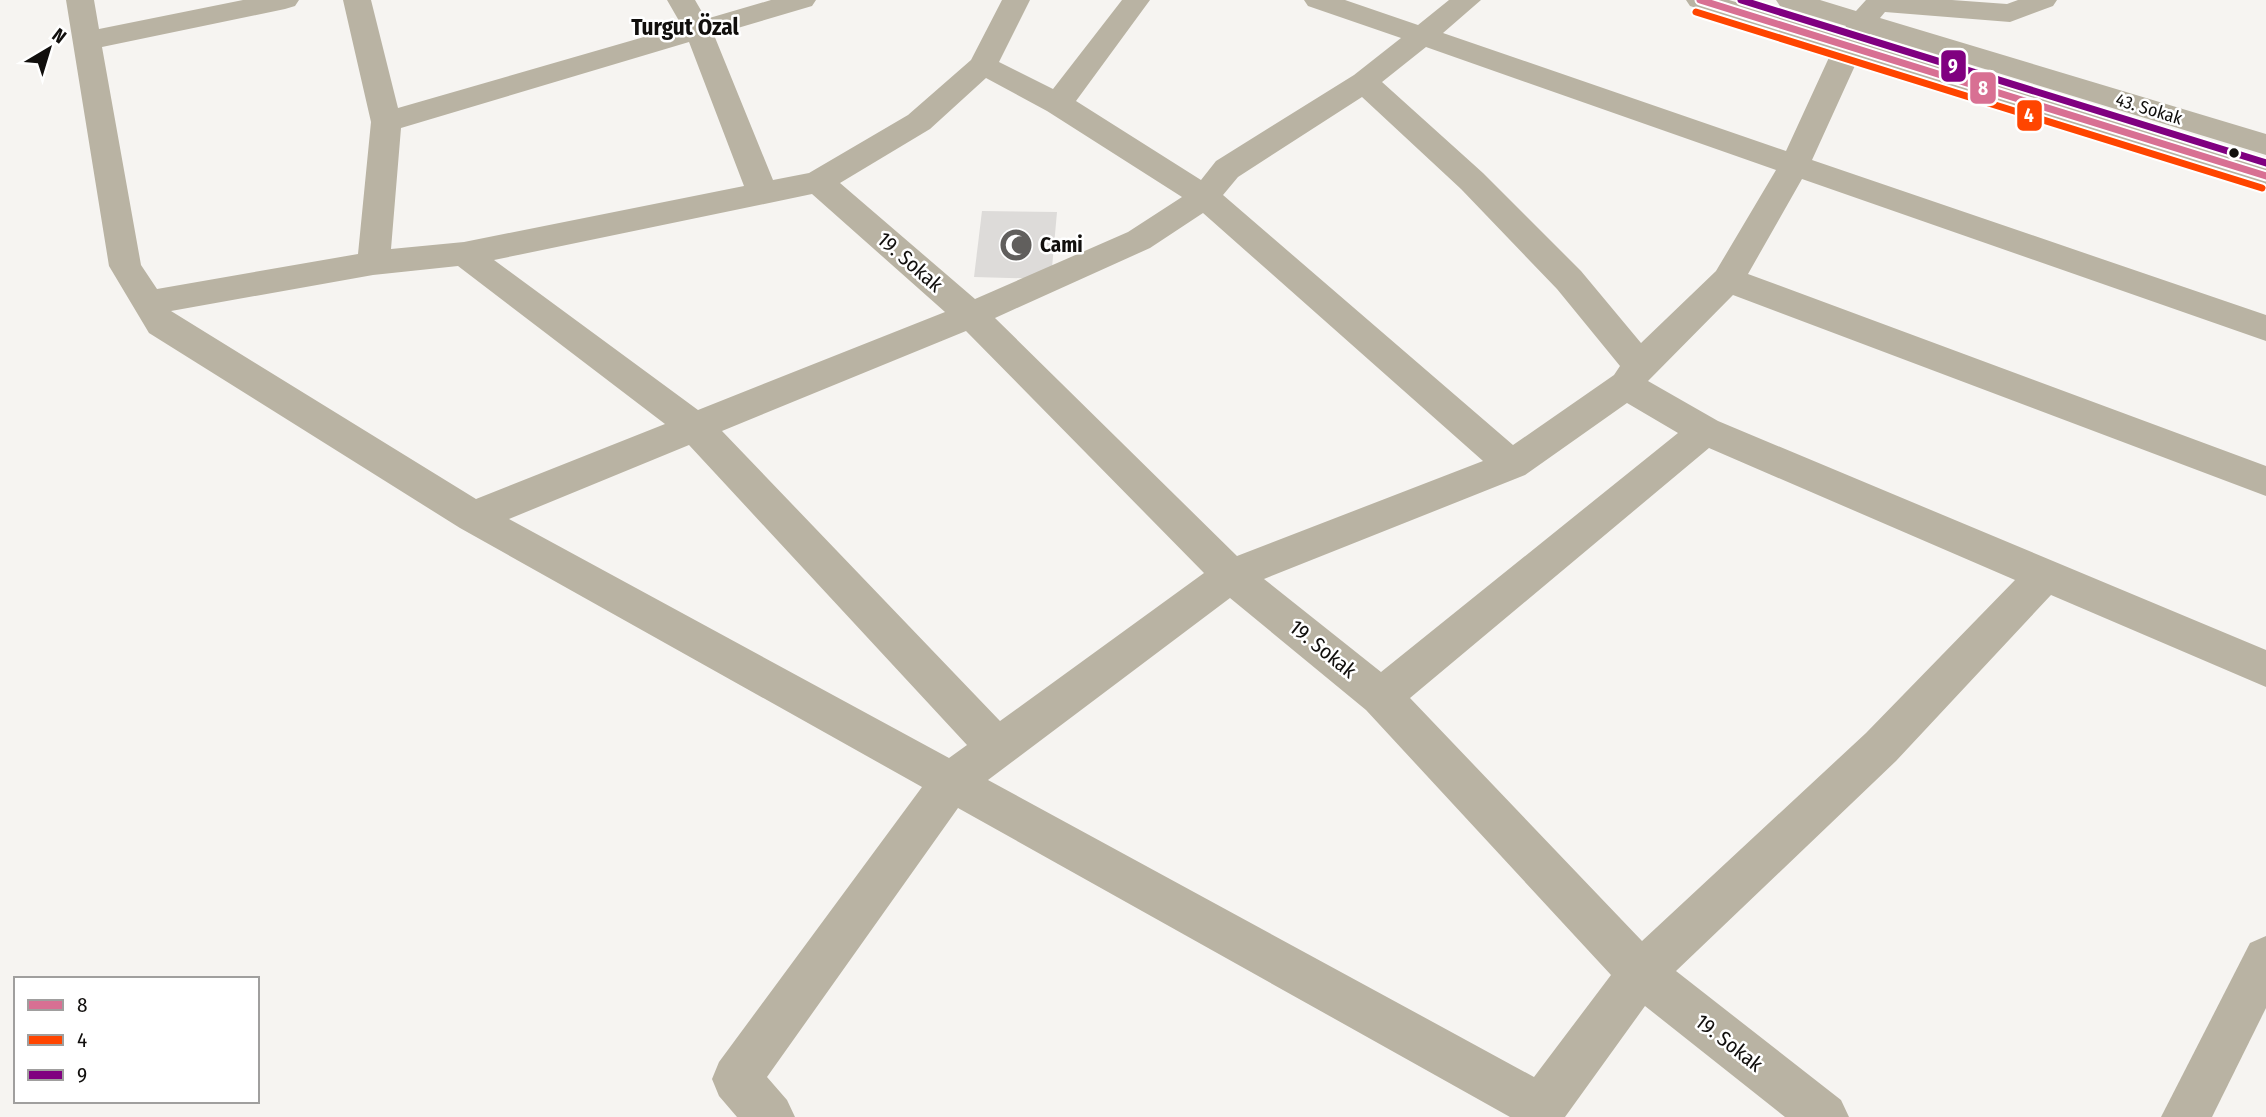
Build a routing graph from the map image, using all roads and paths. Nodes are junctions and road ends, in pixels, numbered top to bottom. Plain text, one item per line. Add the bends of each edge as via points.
1 (80, 0) edge
2 (285, 0) edge
3 (357, 0) edge
4 (681, 0) edge
5 (802, 0) edge
6 (1016, 0) edge
7 (1136, 0) edge
8 (1318, 0) edge
9 (1467, 0) edge
10 (1700, 0) edge
11 (1790, 0) edge
12 (2043, 0) edge
13 (699, 32) junction
14 (1855, 34) junction
15 (1423, 37) junction
16 (86, 41) junction
17 (983, 65) junction
18 (1364, 82) junction
19 (1058, 104) junction
20 (386, 122) junction
21 (2266, 145) edge
22 (1794, 164) junction
23 (2266, 176) edge
24 (818, 182) junction
25 (763, 194) junction
26 (1205, 197) junction
27 (464, 254) junction
28 (373, 263) junction
29 (1728, 280) junction
30 (148, 303) junction
31 (971, 315) junction
32 (2266, 328) edge
33 (1633, 375) junction
34 (696, 428) junction
35 (1705, 431) junction
36 (1511, 465) junction
37 (2266, 481) edge
38 (473, 517) junction
39 (1231, 575) junction
40 (2045, 575) junction
41 (2266, 669) edge
42 (1381, 697) junction
43 (996, 747) junction
44 (951, 782) junction
45 (2266, 959) edge
46 (1641, 973) junction
47 (1539, 1113) edge
48 (770, 1117) edge
49 (1825, 1117) edge
50 (2186, 1117) edge

1 - 16 street
2 - 16 street
3 - 20 street
4 - 13 street
5 - 13 street
6 - 17 street
7 - 19 street
8 - 15 street
9 - 15 street
10 - 14 street, 43. Sokak
11 - 14 street, 43. Sokak
12 - 14 street via 2010,13 1878,3
13 - 20 street
13 - 25 street
14 - 21 street, 43. Sokak
14 - 22 street
14 - 23 street, 43. Sokak
15 - 18 street
15 - 22 street
16 - 30 street via 125,266
17 - 19 street
17 - 24 street via 919,122
18 - 26 street via 1227,169
18 - 33 street via 1472,181 1569,280
19 - 26 street
20 - 28 street
22 - 29 street
22 - 32 street
24 - 25 street
24 - 31 street, 19. Sokak
25 - 27 street
26 - 31 street via 1139,240
26 - 36 street
27 - 28 street
27 - 34 street
28 - 30 street
29 - 33 street
29 - 37 street
30 - 38 street via 161,324
31 - 34 street
31 - 39 street, 19. Sokak
33 - 35 street
33 - 36 street
34 - 38 street
34 - 43 street
35 - 40 street
35 - 42 street
36 - 39 street
38 - 44 street
39 - 42 street, 19. Sokak
39 - 43 street
40 - 41 street
40 - 46 street via 1881,747
42 - 46 street, 19. Sokak
43 - 44 street
44 - 47 street
44 - 48 street via 736,1079
45 - 50 street
46 - 47 street
46 - 49 street, 19. Sokak

